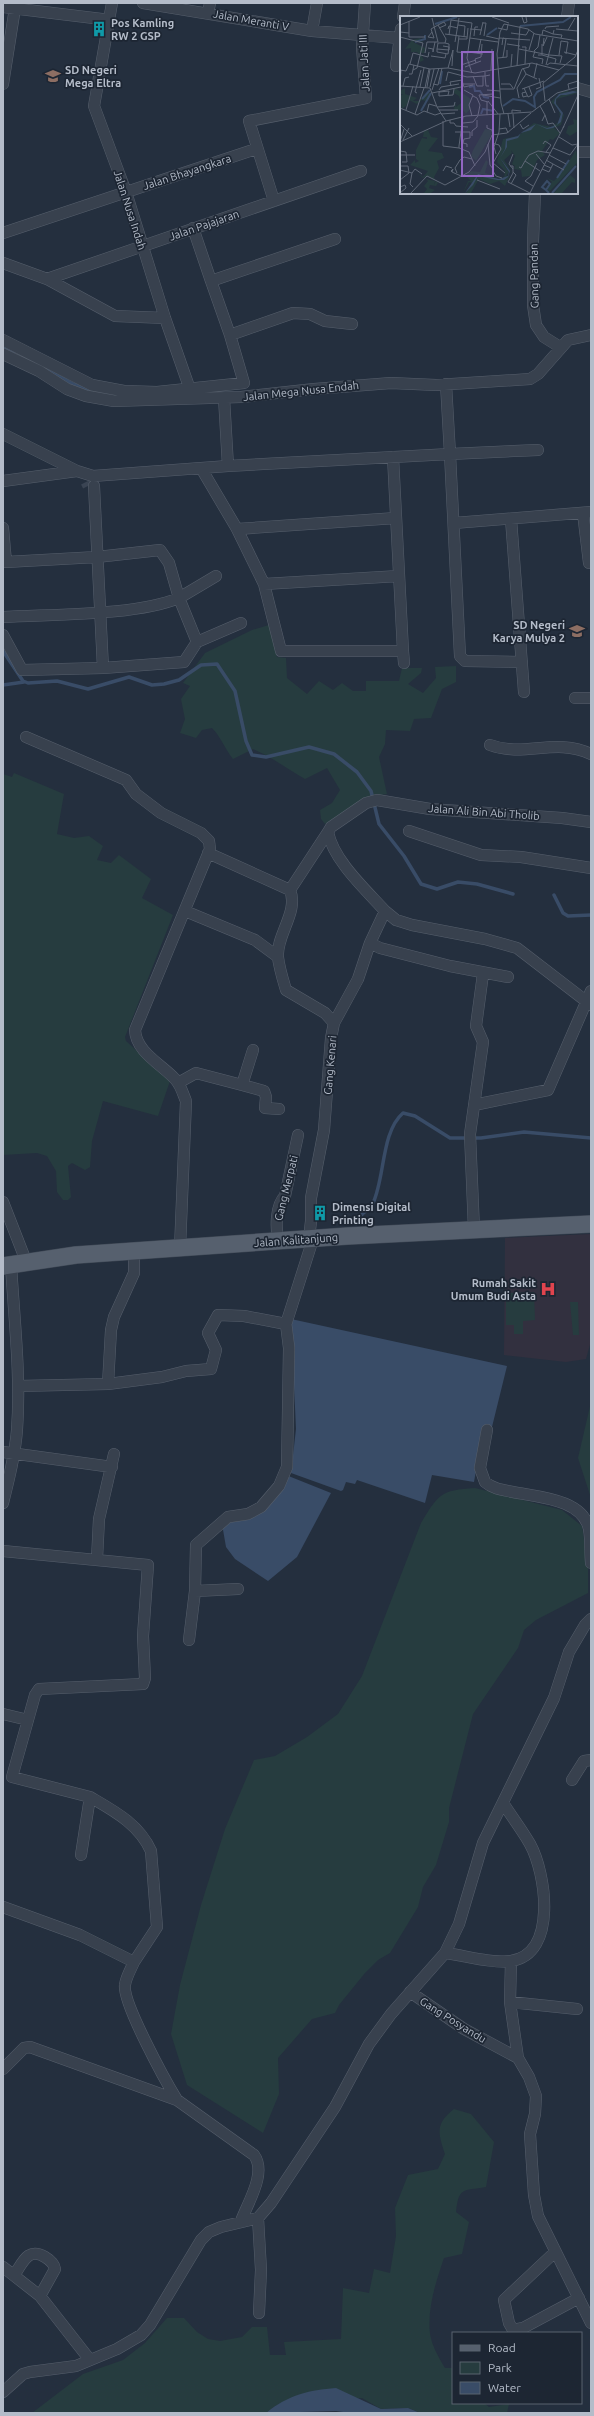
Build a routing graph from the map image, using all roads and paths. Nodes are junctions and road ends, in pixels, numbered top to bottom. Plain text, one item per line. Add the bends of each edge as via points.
1 (112, 3) edge
2 (143, 3) edge
3 (317, 3) edge
4 (365, 3) edge
5 (405, 3) edge
6 (569, 3) edge
7 (166, 5) edge
8 (3, 6) edge
9 (15, 8) junction
10 (209, 8) edge
11 (403, 16) edge
12 (567, 16) edge
13 (110, 20) junction
14 (312, 31) junction
15 (400, 33) edge
16 (362, 36) junction
17 (5, 63) edge
18 (396, 66) dead end
19 (3, 84) edge
20 (578, 88) edge
21 (591, 92) edge
22 (256, 149) junction
23 (578, 152) edge
24 (589, 152) dead end
25 (361, 171) dead end
26 (126, 192) junction
27 (535, 194) edge
28 (274, 201) junction
29 (193, 228) junction
30 (3, 232) edge
31 (335, 239) dead end
32 (142, 246) junction
33 (3, 263) edge
34 (47, 279) junction
35 (211, 281) junction
36 (165, 318) junction
37 (352, 324) dead end
38 (230, 335) junction
39 (591, 335) edge
40 (3, 340) edge
41 (560, 347) junction
42 (3, 354) edge
43 (446, 384) junction
44 (191, 394) junction
45 (224, 398) junction
46 (3, 434) edge
47 (538, 450) dead end
48 (450, 454) junction
49 (393, 457) junction
50 (228, 466) junction
51 (200, 468) junction
52 (3, 481) edge
53 (89, 481) junction
54 (587, 512) edge
55 (396, 518) junction
56 (511, 519) junction
57 (454, 523) junction
58 (3, 528) edge
59 (237, 529) junction
60 (98, 557) junction
61 (4, 562) edge
62 (589, 563) dead end
63 (216, 576) dead end
64 (399, 576) junction
65 (264, 584) junction
66 (179, 598) junction
67 (100, 611) junction
68 (3, 617) edge
69 (241, 623) dead end
70 (3, 635) edge
71 (197, 642) junction
72 (403, 651) junction
73 (522, 662) junction
74 (404, 663) dead end
75 (104, 668) junction
76 (524, 692) dead end
77 (575, 698) dead end
78 (591, 698) edge
79 (26, 737) dead end
80 (490, 745) dead end
81 (591, 754) edge
82 (591, 822) edge
83 (409, 831) dead end
84 (328, 832) junction
85 (208, 853) junction
86 (591, 868) edge
87 (290, 890) junction
88 (186, 911) junction
89 (385, 911) junction
90 (370, 943) junction
91 (278, 957) junction
92 (483, 974) junction
93 (508, 977) dead end
94 (590, 999) edge
95 (334, 1023) junction
96 (253, 1050) dead end
97 (178, 1083) junction
98 (242, 1085) junction
99 (474, 1105) junction
100 (279, 1109) dead end
101 (298, 1135) dead end
102 (3, 1202) edge
103 (591, 1224) edge
104 (474, 1230) junction
105 (311, 1239) junction
106 (278, 1241) junction
107 (180, 1248) junction
108 (134, 1251) junction
109 (13, 1264) edge
110 (286, 1324) junction
111 (108, 1384) junction
112 (18, 1386) junction
113 (487, 1430) dead end
114 (3, 1452) edge
115 (15, 1452) junction
116 (114, 1454) dead end
117 (112, 1467) junction
118 (3, 1502) edge
119 (3, 1551) edge
120 (97, 1559) junction
121 (591, 1563) edge
122 (238, 1589) dead end
123 (195, 1591) junction
124 (591, 1619) edge
125 (189, 1640) dead end
126 (3, 1714) edge
127 (28, 1720) junction
128 (591, 1760) edge
129 (8, 1776) edge
130 (572, 1780) dead end
131 (90, 1797) junction
132 (503, 1804) junction
133 (80, 1855) dead end
134 (3, 1907) edge
135 (445, 1953) junction
136 (512, 1961) junction
137 (134, 1962) junction
138 (410, 1992) junction
139 (510, 2002) junction
140 (577, 2009) dead end
141 (518, 2058) junction
142 (3, 2068) edge
143 (177, 2100) junction
144 (258, 2218) junction
145 (241, 2221) junction
146 (555, 2252) junction
147 (3, 2267) edge
148 (15, 2274) junction
149 (40, 2296) junction
150 (579, 2298) junction
151 (259, 2314) dead end
152 (591, 2324) edge
153 (90, 2360) junction
154 (3, 2392) edge

1 - 13 street, Jalan Nusa Indah
2 - 7 street, Jalan Meranti V
3 - 14 street
4 - 16 street, Jalan Jati III
5 - 11 street
6 - 12 street
7 - 10 street, Jalan Meranti V
8 - 9 street
9 - 13 street
9 - 17 street
10 - 14 street, Jalan Meranti V
13 - 26 street, Jalan Nusa Indah via 94,106
14 - 16 street, Jalan Meranti V
15 - 16 street, Jalan Meranti V
15 - 18 street
16 - 22 street, Jalan Jati III via 366,98 252,119 248,124
17 - 19 street
20 - 21 street
22 - 26 street, Jalan Bhayangkara
22 - 28 street
23 - 24 street
25 - 28 street, Jalan Pajajaran
26 - 30 street, Jalan Bhayangkara
26 - 32 street, Jalan Nusa Indah
27 - 41 street, Gang Pandan via 533,305 536,325 544,337
28 - 29 street, Jalan Pajajaran
29 - 32 street, Jalan Pajajaran
29 - 35 street
31 - 35 street
32 - 34 street, Jalan Pajajaran
32 - 36 street, Jalan Nusa Indah
33 - 34 street
34 - 36 street via 115,316
35 - 38 street
36 - 44 street, Jalan Nusa Indah
37 - 38 street via 325,321 310,314 293,313
38 - 44 street via 244,383
39 - 41 street, Jalan Mega Nusa Endah via 568,340
40 - 44 street via 92,385 124,391
41 - 43 street, Jalan Mega Nusa Endah via 538,374 530,379
42 - 44 street, Jalan Mega Nusa Endah via 39,371 67,389 86,396 114,401
43 - 45 street, Jalan Mega Nusa Endah via 391,383
43 - 48 street
44 - 45 street, Jalan Mega Nusa Endah
45 - 50 street
46 - 53 street
47 - 48 street
48 - 49 street
48 - 57 street
49 - 50 street
49 - 55 street
50 - 51 street
51 - 53 street
51 - 59 street
52 - 53 street
53 - 60 street
54 - 56 street
54 - 62 street
55 - 59 street
55 - 64 street
56 - 57 street
56 - 73 street
57 - 73 street via 462,660
58 - 61 street
59 - 65 street
60 - 61 street
60 - 66 street via 160,550 169,563
60 - 67 street
63 - 66 street
64 - 65 street
64 - 72 street
65 - 72 street via 281,651
66 - 67 street via 162,605
66 - 71 street
67 - 68 street
67 - 75 street
69 - 71 street
70 - 75 street via 22,670
71 - 75 street via 184,662
72 - 74 street
73 - 76 street
77 - 78 street
79 - 85 street via 126,780 136,794 161,813 200,833 209,841
80 - 81 street via 502,750 570,747
82 - 84 street, Jalan Ali Bin Abi Tholib via 430,809 371,801 331,827
83 - 86 street via 481,855 521,857
84 - 87 street
84 - 89 street via 346,867
85 - 87 street
85 - 88 street
87 - 91 street, Gang Kenari via 292,903
88 - 91 street via 256,940
88 - 97 street via 135,1030 136,1038 150,1058
89 - 90 street
89 - 94 street via 396,920 412,925 517,948
90 - 92 street via 380,948
90 - 95 street via 358,979
91 - 95 street, Gang Kenari via 286,990 325,1012
92 - 93 street
92 - 99 street via 476,1026 483,1042
94 - 99 street via 548,1090
95 - 105 street, Gang Kenari via 324,1130 311,1198
96 - 98 street
97 - 98 street via 196,1073
97 - 107 street via 186,1101
98 - 100 street via 264,1091 264,1108
99 - 104 street via 470,1138
101 - 106 street, Gang Merpati via 285,1196 281,1201 278,1215
102 - 109 street
103 - 104 main road, Jalan Kalitanjung
104 - 105 main road, Jalan Kalitanjung
105 - 106 main road, Jalan Kalitanjung
105 - 110 street, Gang Kenari
106 - 107 main road, Jalan Kalitanjung
107 - 108 main road, Jalan Kalitanjung
108 - 109 main road, Jalan Kalitanjung via 63,1256
108 - 111 street via 134,1273 114,1317 111,1330
109 - 112 street
110 - 111 street via 244,1316 218,1316 208,1333 216,1350 211,1369
110 - 123 street via 289,1348 287,1467 279,1486 261,1508 248,1514 228,1516 196,1545
111 - 112 street
112 - 115 street
113 - 121 street via 480,1468 485,1482 497,1489 565,1503 577,1511 585,1519 589,1529
114 - 115 street
115 - 117 street
115 - 118 street
116 - 117 street
117 - 120 street via 99,1519
119 - 120 street
120 - 127 street via 148,1565 143,1636 143,1684 39,1689
122 - 123 street
123 - 125 street
124 - 132 street via 569,1652 554,1698
126 - 127 street
127 - 129 street
128 - 130 street via 584,1761
129 - 131 street
131 - 133 street
131 - 137 street via 133,1825 146,1839 151,1851 157,1927
132 - 135 street via 482,1843 459,1924
132 - 136 street via 531,1845 542,1888 545,1919 539,1941 527,1953
134 - 137 street via 80,1935
135 - 136 street
135 - 138 street
136 - 139 street
137 - 143 street via 124,1985 127,1997 153,2058
138 - 141 street, Gang Posyandu via 464,2029
138 - 144 street via 369,2044 335,2107 271,2203
139 - 140 street
139 - 141 street
141 - 146 street via 536,2096 530,2134 534,2195 538,2216
142 - 143 street via 24,2048 30,2047
143 - 145 street via 258,2160 259,2173
144 - 145 street
144 - 151 street via 261,2270
145 - 153 street via 209,2232 201,2240 150,2325 117,2349
146 - 150 street
146 - 150 street via 504,2300 509,2323 513,2330 523,2328
147 - 148 street
148 - 149 street
148 - 149 street via 25,2258 31,2254 38,2253 50,2261 55,2269
149 - 153 street
150 - 152 street
153 - 154 street via 76,2366 23,2374

